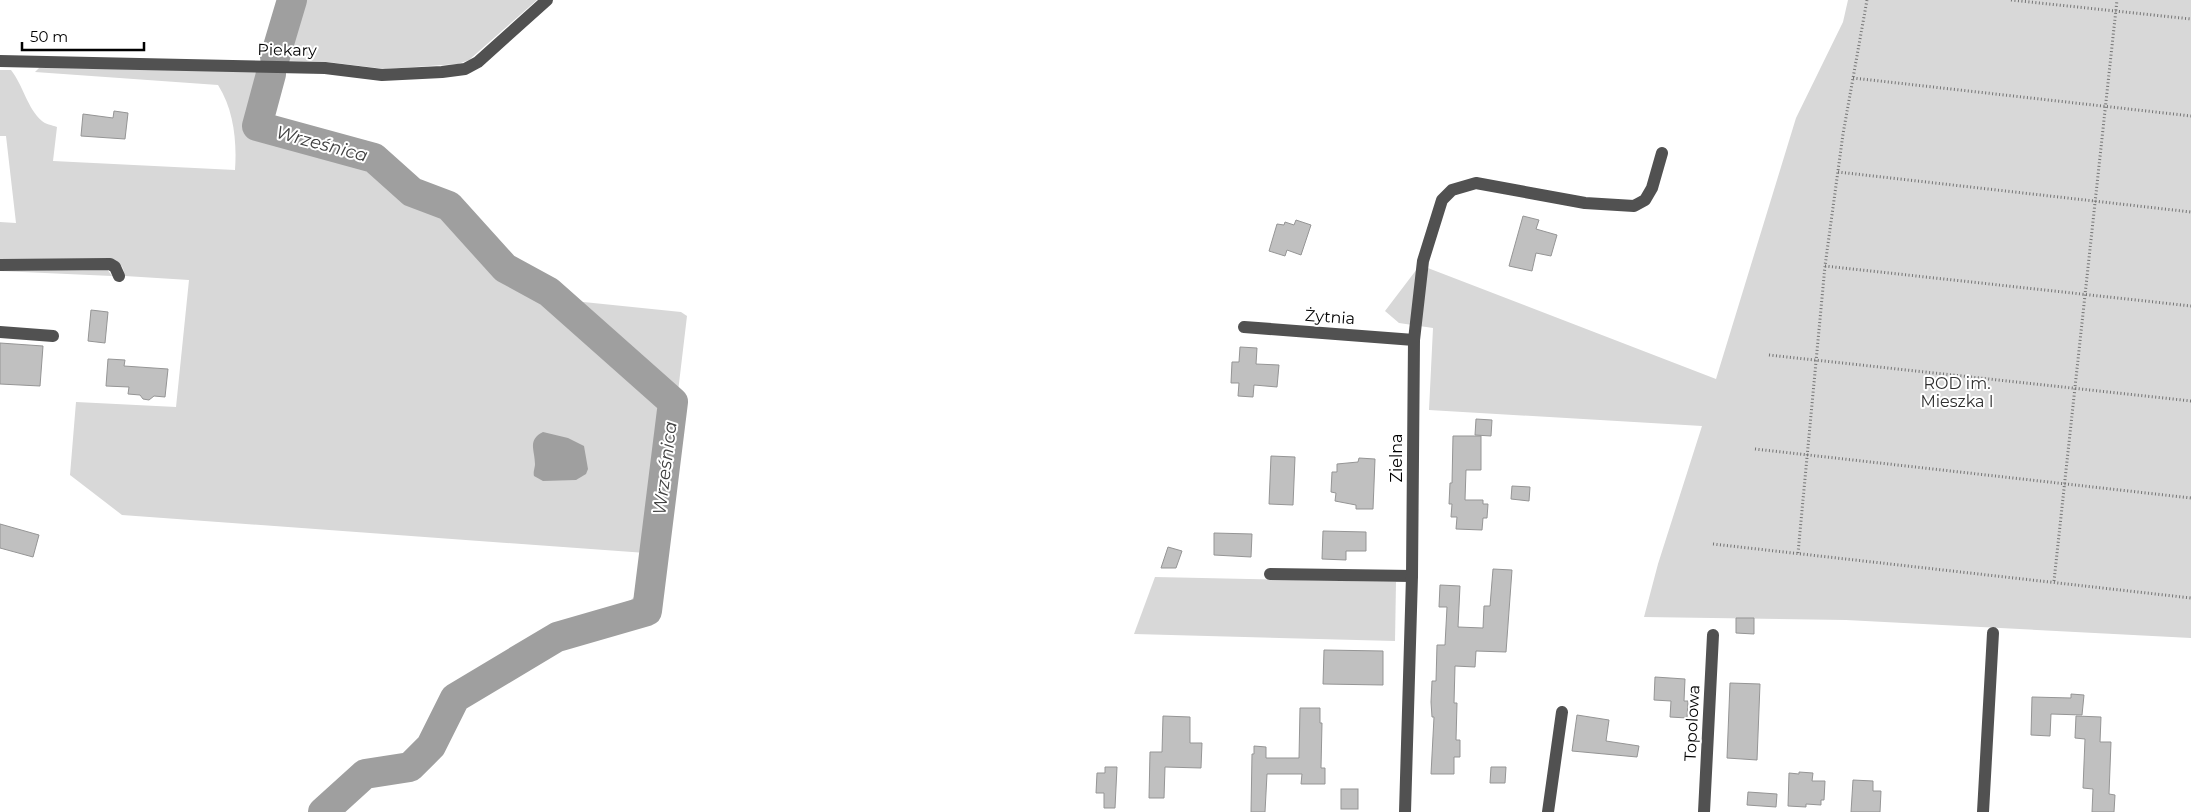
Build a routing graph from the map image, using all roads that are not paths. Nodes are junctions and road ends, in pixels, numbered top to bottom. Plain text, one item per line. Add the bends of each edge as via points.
1 (547, 0) edge
2 (0, 61) edge
3 (1662, 152) dead end
4 (0, 265) edge
5 (119, 276) dead end
6 (1244, 327) dead end
7 (0, 332) edge
8 (53, 336) dead end
9 (1414, 340) junction
10 (1270, 574) dead end
11 (1412, 576) junction
12 (1993, 633) dead end
13 (1713, 635) dead end
14 (1562, 712) dead end
15 (1406, 812) edge
16 (1548, 812) edge
17 (1704, 812) edge
18 (1983, 812) edge

1 - 2 street, Piekary via 478,62 465,69 442,72 382,75 325,68
3 - 9 street, Zielna via 1652,188 1645,200 1634,206 1585,203 1476,183 1463,185 1445,195 1423,261
4 - 5 street via 110,264
6 - 9 street, Żytnia
7 - 8 street
9 - 11 street, Zielna
10 - 11 street
11 - 15 street, Zielna
12 - 18 street
13 - 17 street, Topolowa
14 - 16 street

